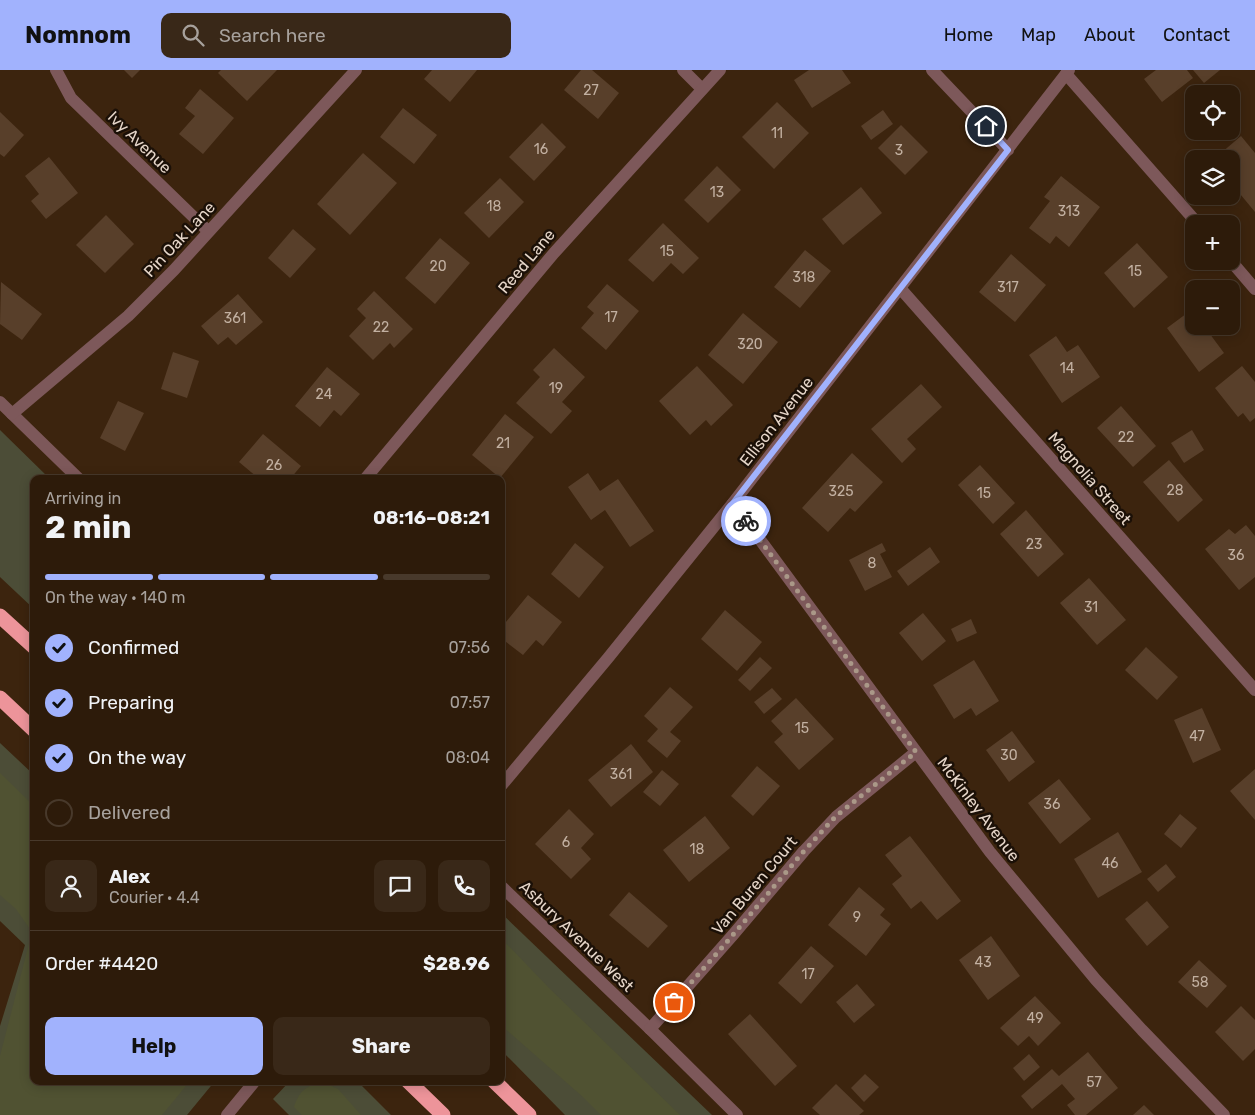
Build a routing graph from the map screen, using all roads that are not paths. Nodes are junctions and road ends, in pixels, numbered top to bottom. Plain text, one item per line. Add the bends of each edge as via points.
1 (56, 70) edge
2 (356, 70) edge
3 (683, 70) edge
4 (720, 70) edge
5 (932, 70) edge
6 (1067, 72) edge
7 (702, 89) junction
8 (1008, 150) junction
9 (1190, 215) edge
10 (208, 231) junction
11 (1239, 270) edge
12 (900, 288) junction
13 (1255, 289) edge
14 (0, 402) edge
15 (12, 414) junction
16 (75, 475) edge
17 (368, 475) edge
18 (733, 503) junction
19 (0, 616) edge
20 (30, 644) edge
21 (1255, 690) edge
22 (0, 698) edge
23 (30, 726) edge
24 (916, 752) junction
25 (505, 781) edge
26 (505, 890) edge
27 (650, 1029) junction
28 (252, 1085) edge
29 (412, 1085) edge
30 (498, 1085) edge
31 (227, 1115) edge
32 (443, 1115) edge
33 (529, 1115) edge
34 (737, 1115) edge
35 (1224, 1115) edge

1 - 10 street, Ivy Avenue via 71,98
2 - 10 street, Pin Oak Lane
3 - 7 street
4 - 7 street, Reed Lane
5 - 8 street
6 - 8 street, Ellison Avenue
6 - 9 street
7 - 17 street, Reed Lane via 554,253
8 - 12 street, Ellison Avenue
10 - 15 street, Pin Oak Lane via 128,316
11 - 13 street
12 - 18 street, Ellison Avenue
12 - 21 street, Magnolia Street
14 - 15 street
15 - 16 street
18 - 24 street, McKinley Avenue
18 - 25 street, Ellison Avenue
19 - 20 highway
22 - 23 highway
24 - 27 street, Van Buren Court via 836,816
24 - 35 street, McKinley Avenue via 990,852 1096,980
26 - 27 street, Asbury Avenue West
27 - 34 street, Asbury Avenue West
28 - 31 street
29 - 32 highway
30 - 33 highway

